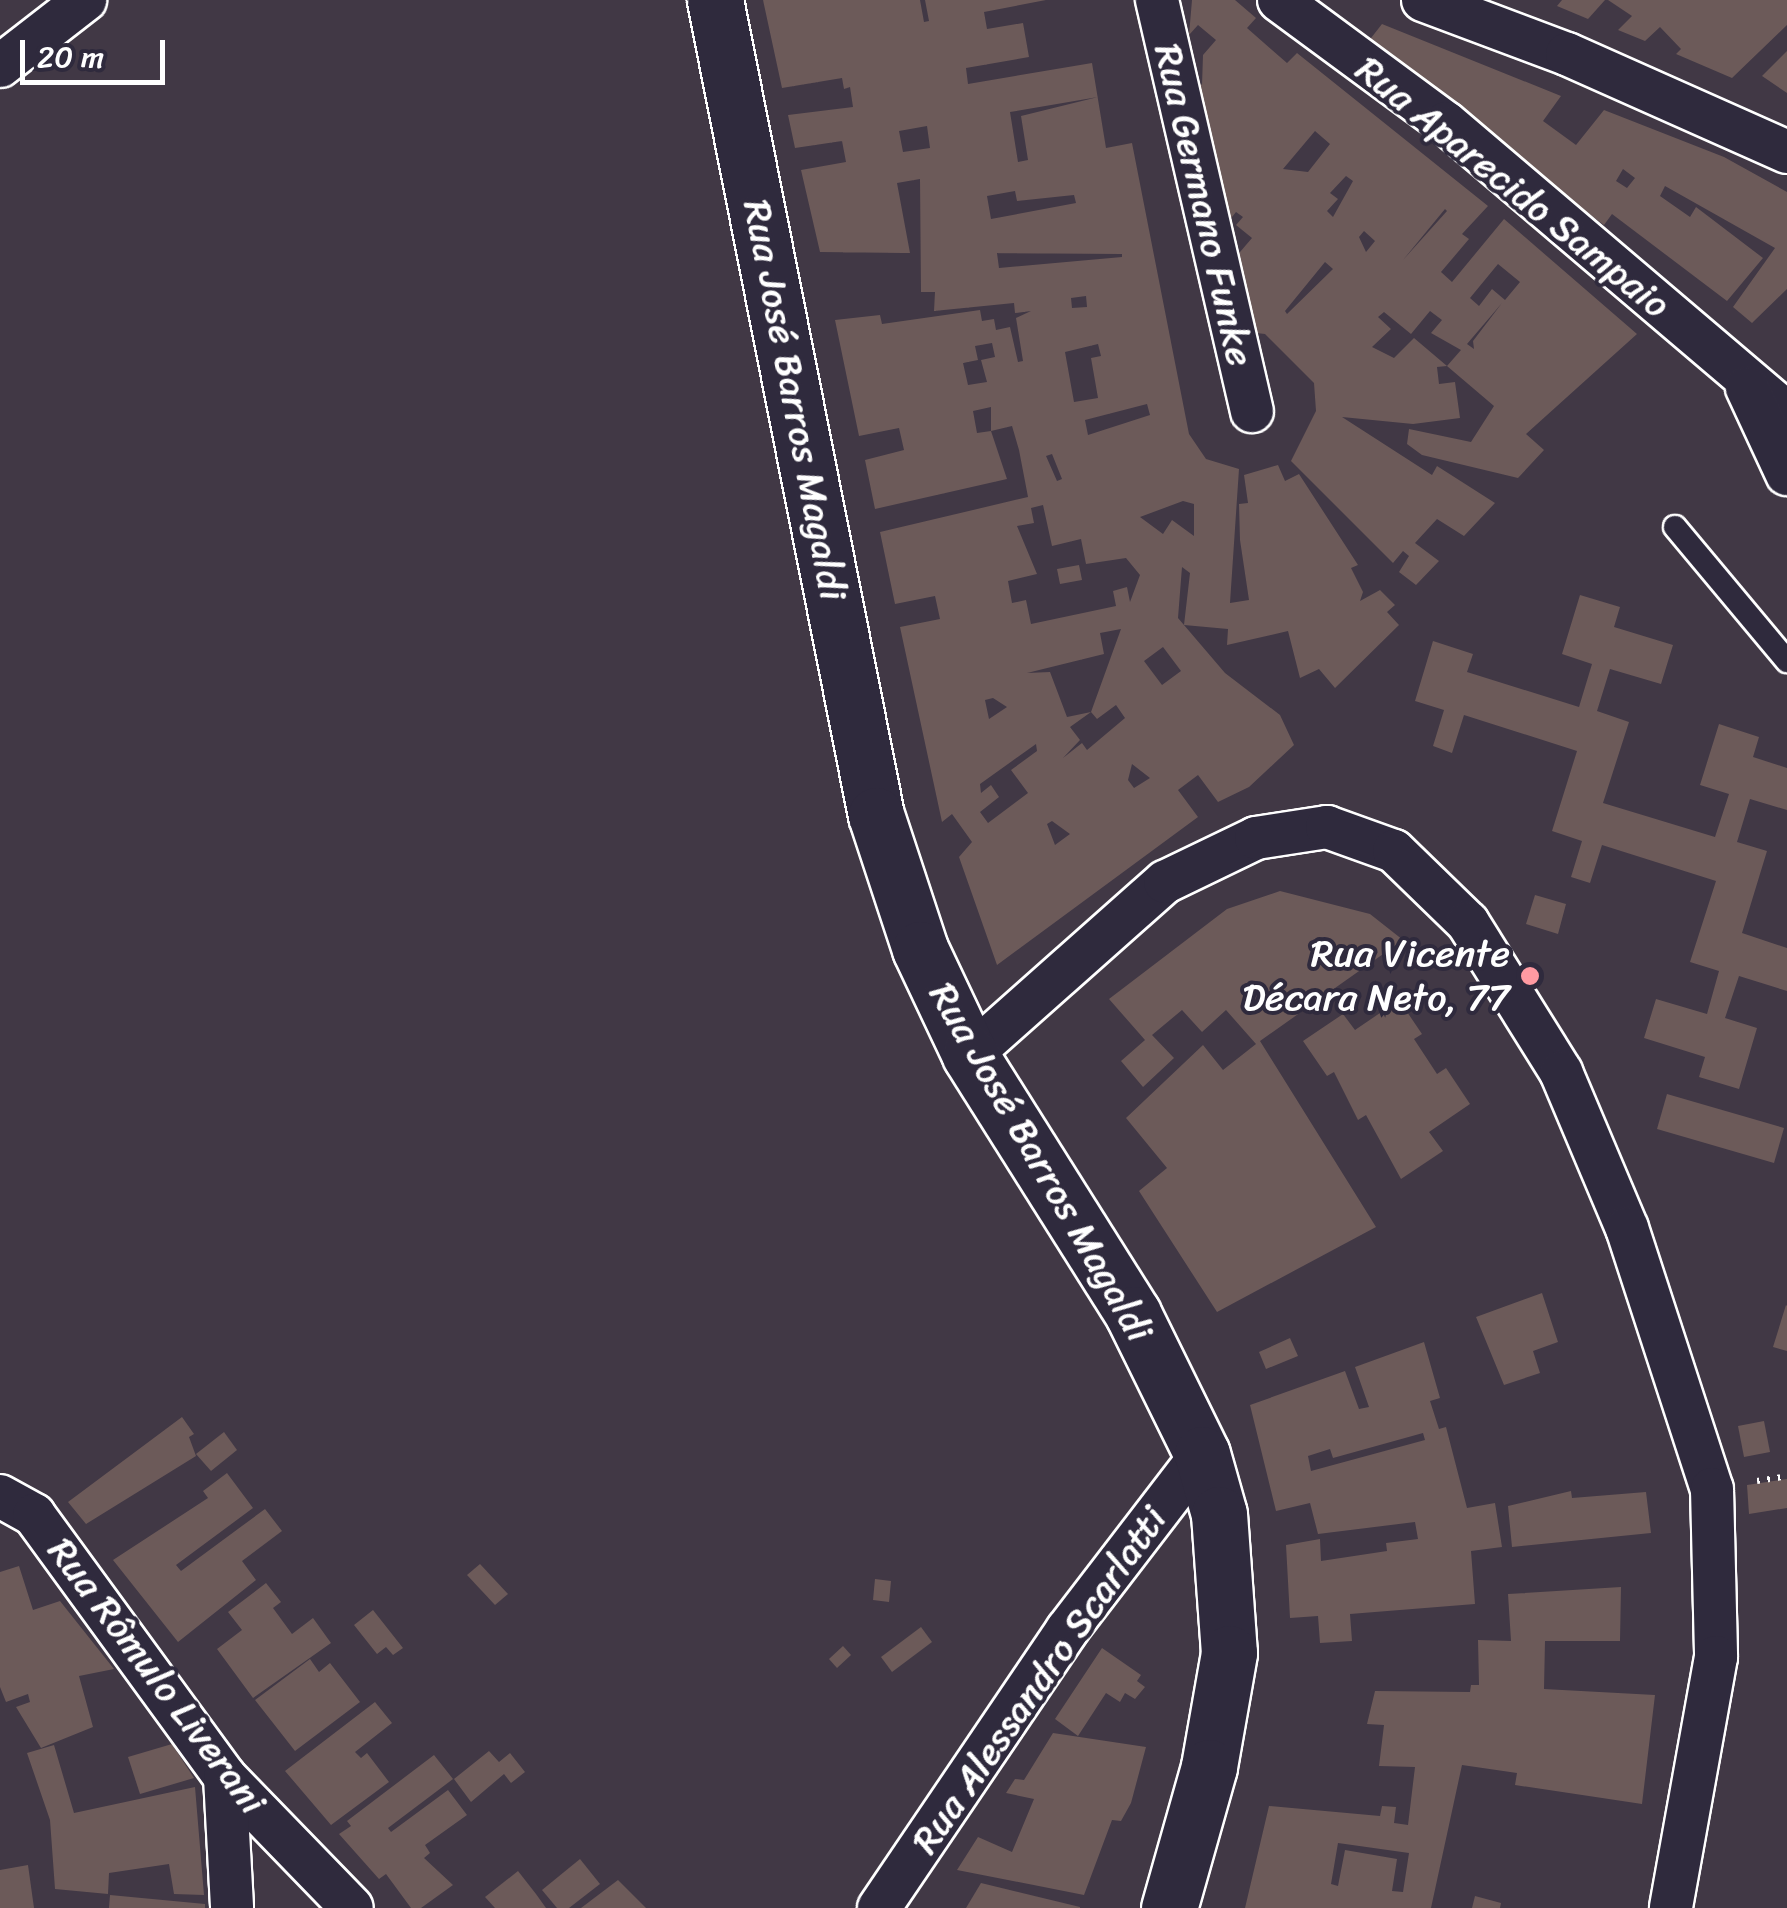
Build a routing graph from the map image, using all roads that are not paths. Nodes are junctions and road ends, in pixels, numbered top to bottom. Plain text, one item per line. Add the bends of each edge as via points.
1 (85, 0) edge
2 (714, 0) edge
3 (1157, 0) edge
4 (1279, 0) edge
5 (1424, 0) edge
6 (0, 66) edge
7 (1787, 152) edge
8 (1743, 378) junction
9 (1252, 410) dead end
10 (1787, 413) edge
11 (1787, 474) edge
12 (1674, 527) dead end
13 (1787, 661) edge
14 (970, 1055) junction
15 (1202, 1454) junction
16 (0, 1496) edge
17 (225, 1777) junction
18 (232, 1908) edge
19 (352, 1908) edge
20 (879, 1908) edge
21 (1169, 1908) edge
22 (1671, 1908) edge

1 - 6 street
2 - 14 main road, Rua José Barros Magaldi via 876,815 920,949
3 - 9 street, Rua Germano Funke
4 - 8 street, Rua Aparecido Sampaio via 1446,123
5 - 7 street via 1567,54
8 - 10 street, Rua Aparecido Sampaio
8 - 11 street
12 - 13 lane
14 - 15 main road, Rua José Barros Magaldi via 1133,1314
14 - 22 street via 1165,882 1256,838 1327,827 1394,850 1468,923 1561,1072 1627,1228 1712,1489 1716,1657
15 - 20 street, Rua Alessandro Scarlatti via 1067,1630
15 - 21 main road, Rua José Barros Magaldi via 1219,1514 1229,1652 1209,1767
16 - 17 street, Rua Rômulo Liverani via 34,1515
17 - 18 street
17 - 19 street, Rua Rômulo Liverani

